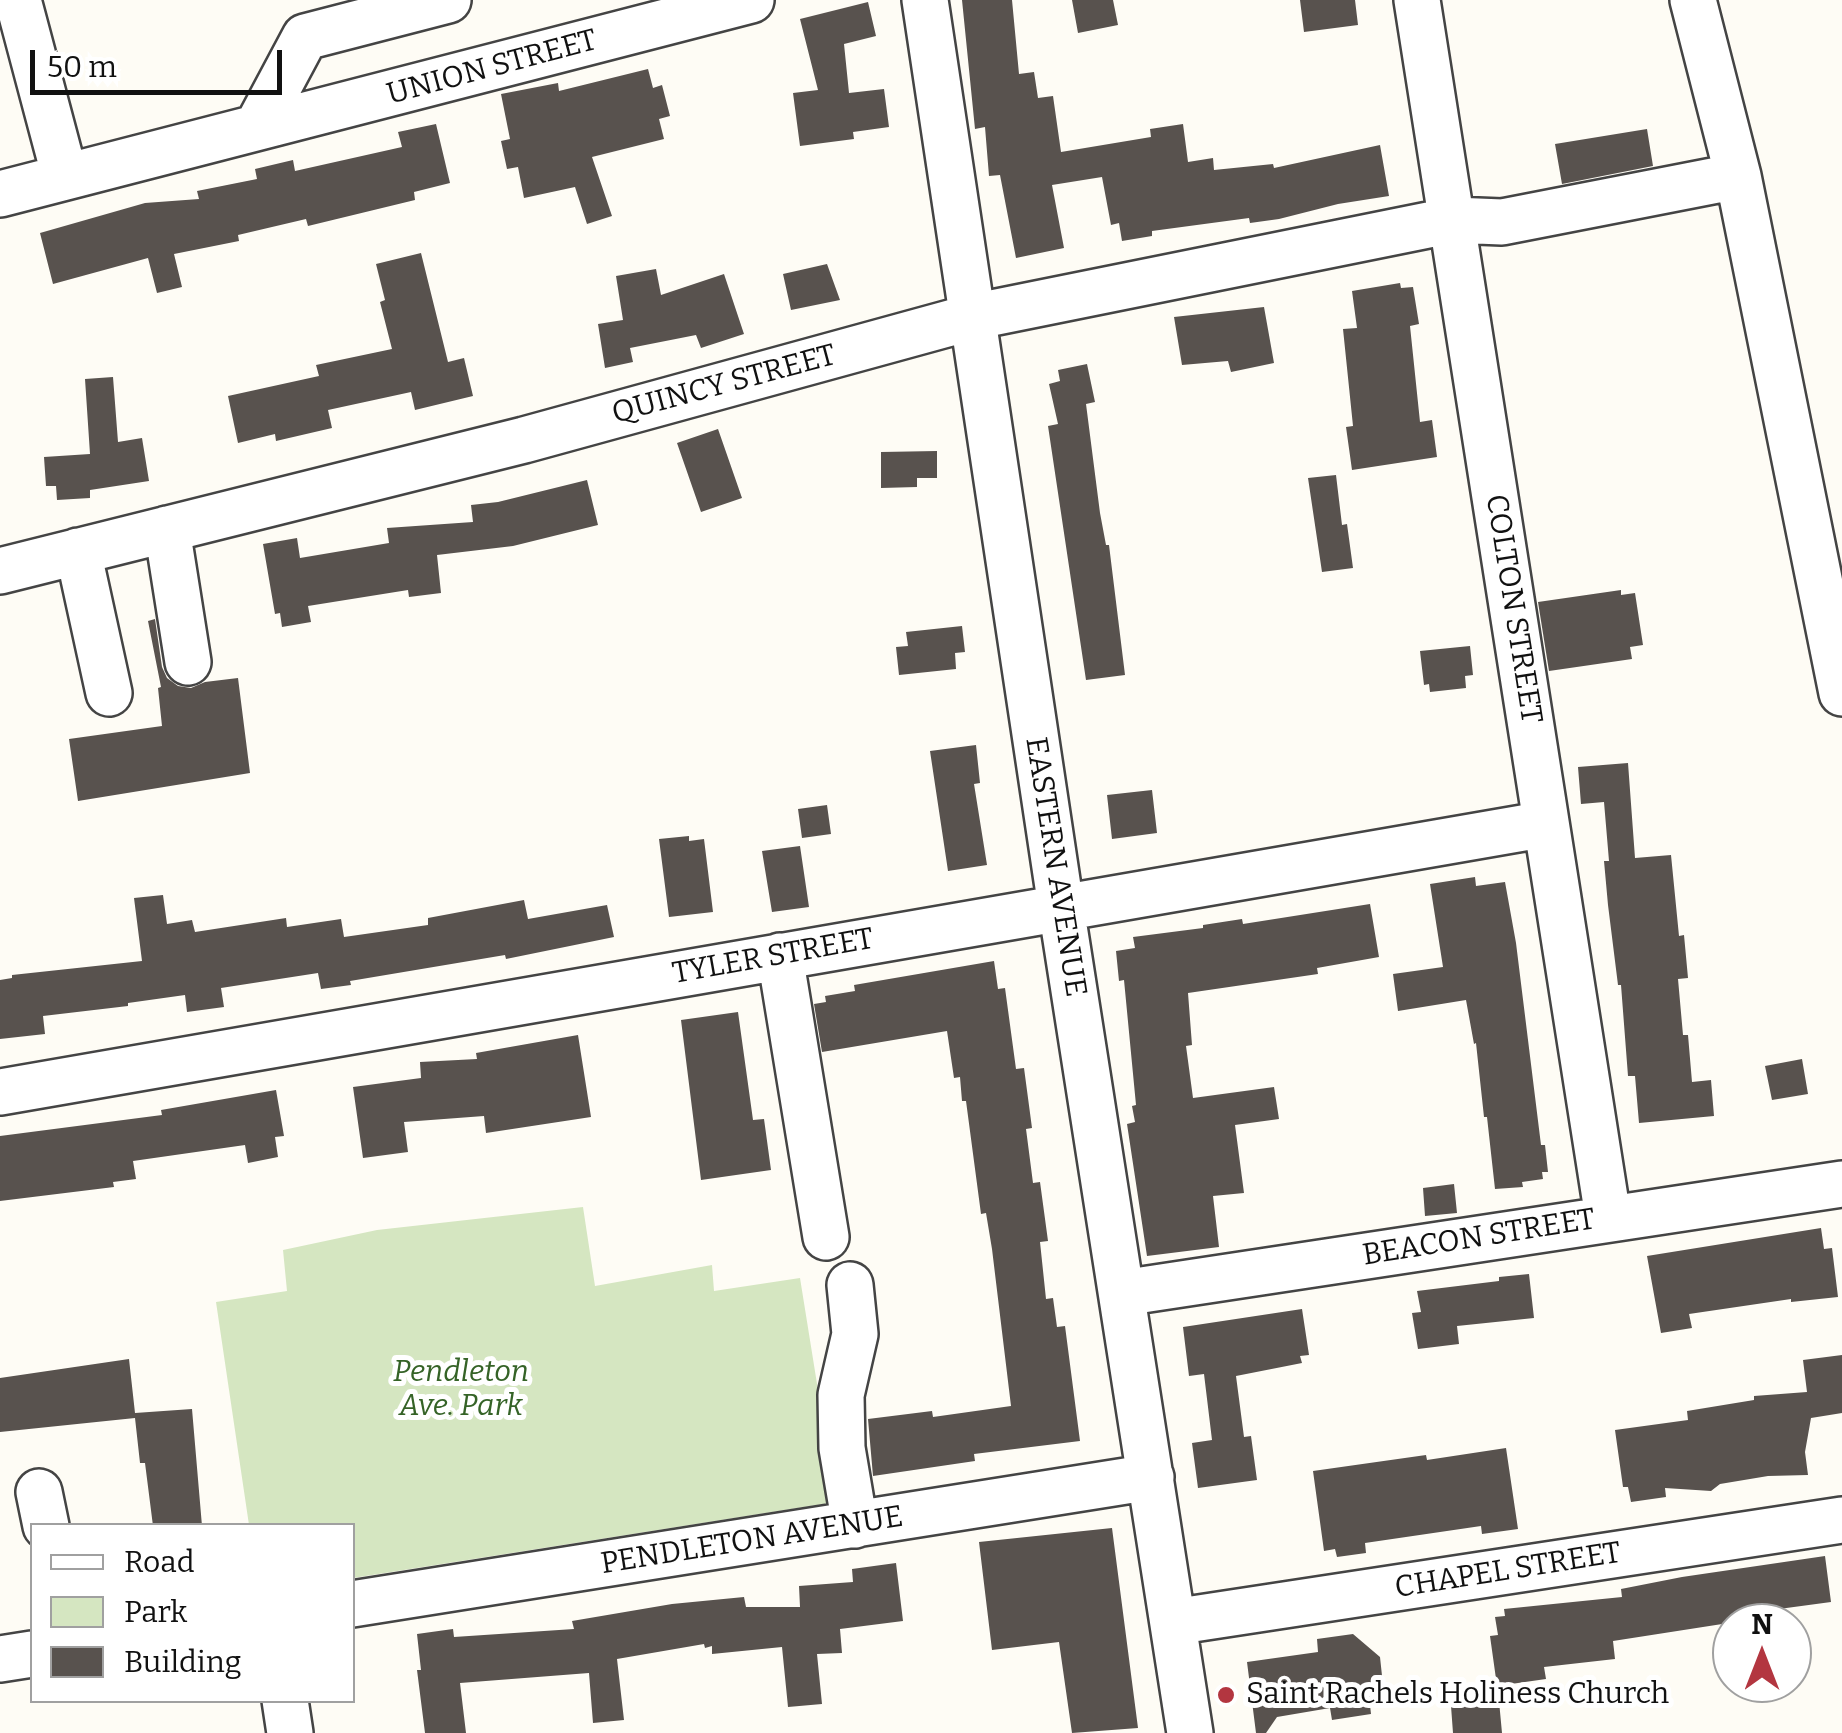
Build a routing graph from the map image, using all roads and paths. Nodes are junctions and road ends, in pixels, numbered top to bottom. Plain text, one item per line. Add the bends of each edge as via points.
1 (18, 0) edge
2 (448, 0) edge
3 (925, 0) edge
4 (1416, 0) edge
5 (1692, 0) edge
6 (731, 2) edge
7 (257, 128) junction
8 (1738, 176) junction
9 (65, 177) junction
10 (0, 194) edge
11 (1453, 220) junction
12 (972, 317) junction
13 (168, 530) junction
14 (78, 551) junction
15 (0, 571) edge
16 (188, 662) dead end
17 (110, 693) dead end
18 (1842, 693) edge
19 (1546, 824) junction
20 (1060, 907) junction
21 (780, 956) junction
22 (0, 1092) edge
23 (1839, 1185) edge
24 (1608, 1218) junction
25 (826, 1237) dead end
26 (850, 1285) dead end
27 (1122, 1293) junction
28 (1151, 1477) junction
29 (1842, 1520) edge
30 (855, 1525) junction
31 (355, 1604) edge
32 (1173, 1622) junction
33 (30, 1654) edge
34 (0, 1659) edge
35 (285, 1703) edge
36 (290, 1733) edge
37 (1190, 1733) edge

1 - 9 street
2 - 7 street via 305,36
3 - 12 street, EASTERN AVENUE
4 - 11 street, COLTON STREET
5 - 8 street
6 - 7 street, UNION STREET
7 - 9 street, UNION STREET
8 - 11 street, QUINCY STREET via 1502,222
8 - 18 street
9 - 10 street, UNION STREET
11 - 12 street, QUINCY STREET
11 - 19 street, COLTON STREET
12 - 13 street, QUINCY STREET
12 - 20 street, EASTERN AVENUE
13 - 14 street, QUINCY STREET
13 - 16 street
14 - 15 street, QUINCY STREET
14 - 17 street
19 - 20 street, TYLER STREET
19 - 24 street, COLTON STREET
20 - 21 street, TYLER STREET
20 - 27 street, EASTERN AVENUE
21 - 22 street, TYLER STREET
21 - 25 street
23 - 24 street, BEACON STREET
24 - 27 street, BEACON STREET
26 - 30 street via 855,1334 840,1395
27 - 28 street, EASTERN AVENUE
28 - 30 street, PENDLETON AVENUE
28 - 32 street, EASTERN AVENUE
29 - 32 street, CHAPEL STREET
30 - 31 street, PENDLETON AVENUE
32 - 37 street, EASTERN AVENUE
33 - 34 street
35 - 36 street

